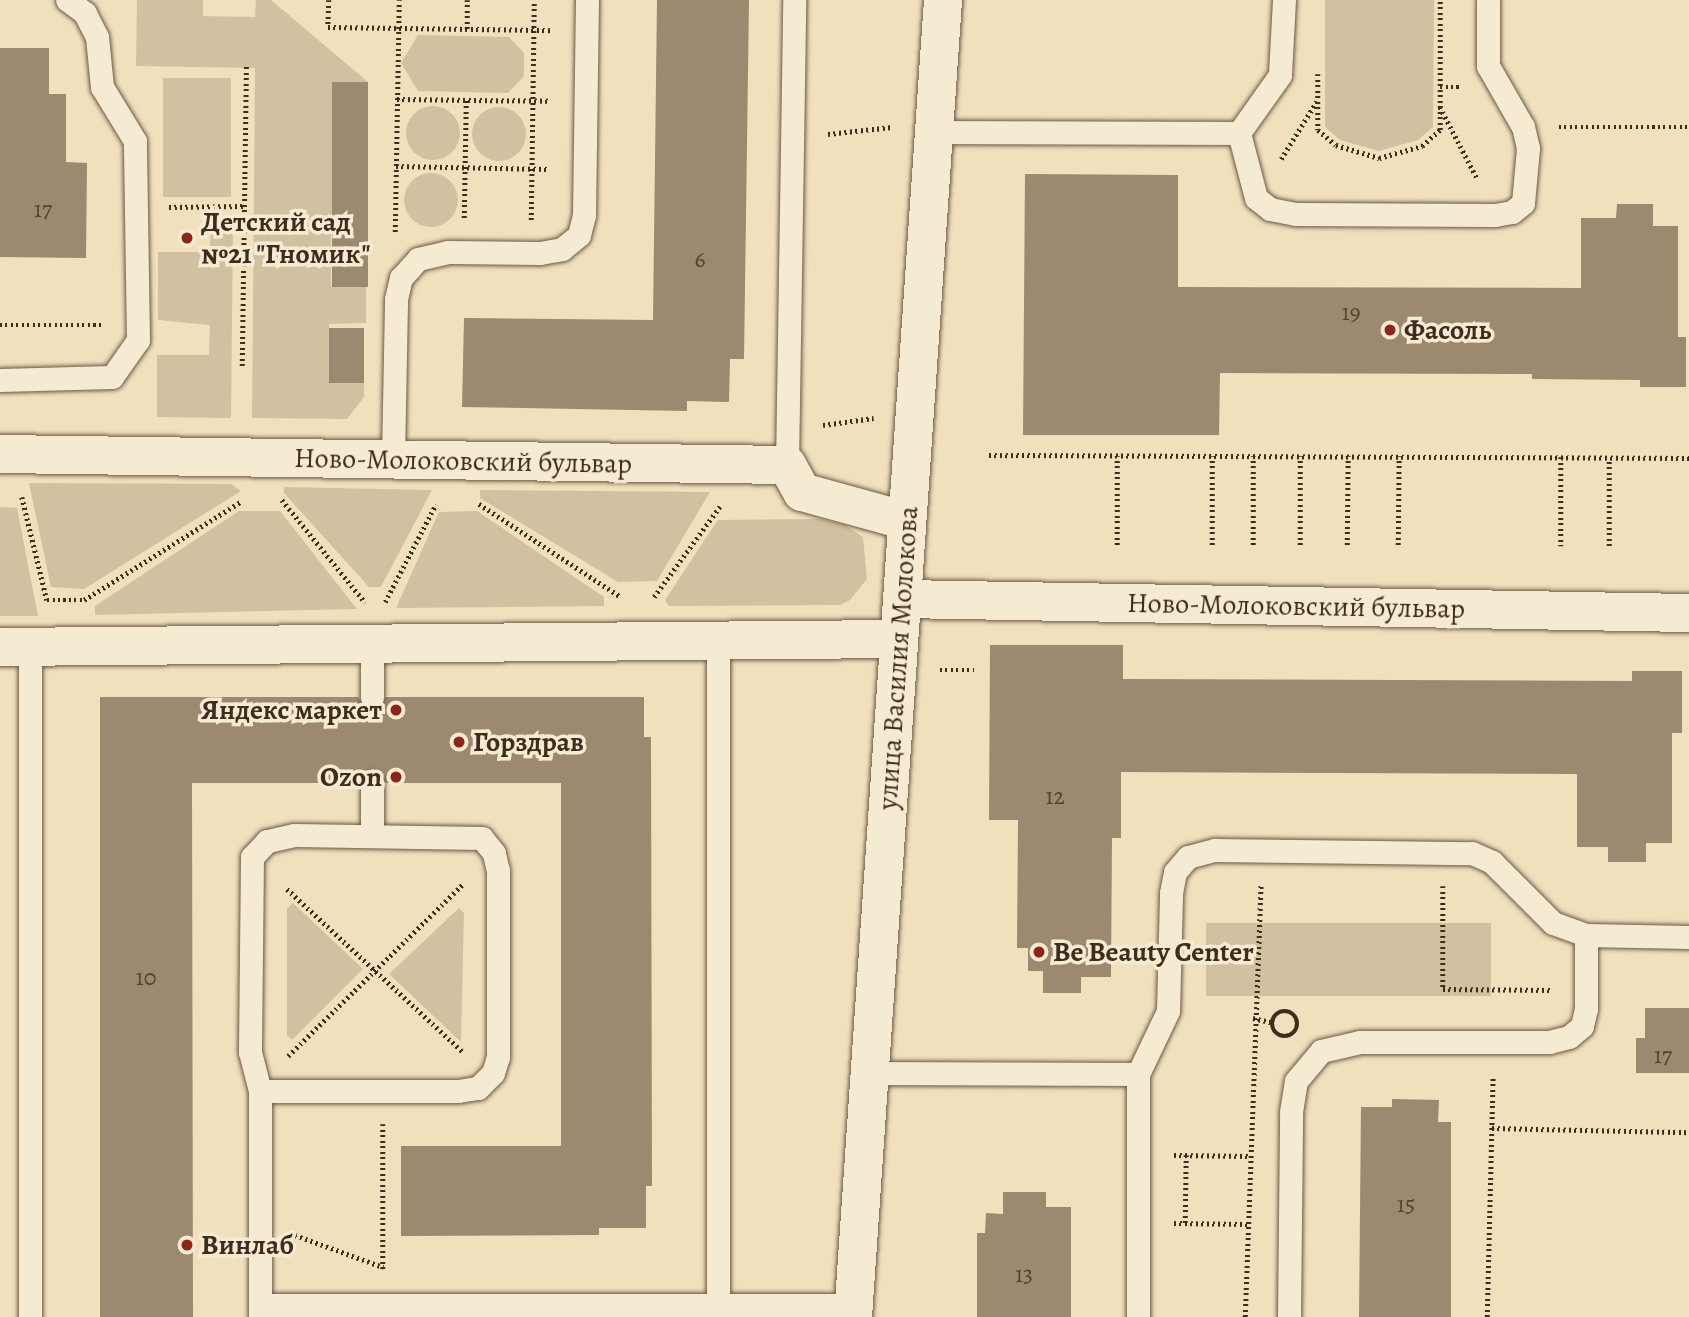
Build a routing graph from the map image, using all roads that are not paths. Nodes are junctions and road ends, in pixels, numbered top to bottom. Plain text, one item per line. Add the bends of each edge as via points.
1 (66, 0) edge
2 (587, 0) edge
3 (794, 0) edge
4 (943, 0) edge
5 (1284, 0) edge
6 (1488, 0) edge
7 (935, 127) junction
8 (1239, 133) junction
9 (0, 380) edge
10 (788, 447) junction
11 (0, 454) edge
12 (393, 459) junction
13 (907, 521) junction
14 (902, 599) junction
15 (1689, 613) edge
16 (371, 625) junction
17 (899, 639) junction
18 (718, 641) junction
19 (15, 647) edge
20 (372, 697) dead end
21 (372, 783) dead end
22 (372, 835) junction
23 (1586, 935) junction
24 (1689, 937) edge
25 (869, 1073) junction
26 (1138, 1074) junction
27 (259, 1088) junction
28 (260, 1311) edge
29 (718, 1311) edge
30 (853, 1311) edge
31 (30, 1317) edge
32 (1138, 1317) edge
33 (1289, 1317) edge

1 - 9 lane via 85,13 97,37 102,87 135,141 137,325 132,354 112,377
2 - 12 lane via 579,235 562,249 464,251 418,259 401,278 396,299
3 - 10 lane
4 - 7 street, улица Василия Молокова
5 - 8 lane via 1280,75
6 - 8 lane via 1488,65 1523,127 1528,148 1523,203 1512,212 1296,214 1270,209 1256,198
7 - 8 lane
7 - 13 street, улица Василия Молокова
10 - 12 street, Ново-Молоковский бульвар
10 - 13 street via 802,492
11 - 12 street, Ново-Молоковский бульвар
13 - 14 street, улица Василия Молокова
14 - 15 street, Ново-Молоковский бульвар
14 - 17 street, улица Василия Молокова
16 - 18 street
16 - 19 street
16 - 20 lane
17 - 18 street
17 - 25 street, улица Василия Молокова
18 - 29 lane
19 - 31 lane
21 - 22 lane
22 - 27 lane via 294,835 267,841 251,857 250,1052
22 - 27 lane via 465,835 482,838 494,853 498,1058 478,1088 458,1091
23 - 24 lane
23 - 26 lane via 1553,923 1492,862 1443,850 1215,850 1188,857 1175,872 1168,1011
23 - 33 lane via 1583,1026 1569,1037 1360,1042 1321,1051 1297,1081 1290,1157
25 - 26 lane
25 - 30 street, улица Василия Молокова
26 - 32 lane
27 - 28 lane
28 - 29 lane via 383,1305
29 - 30 lane

